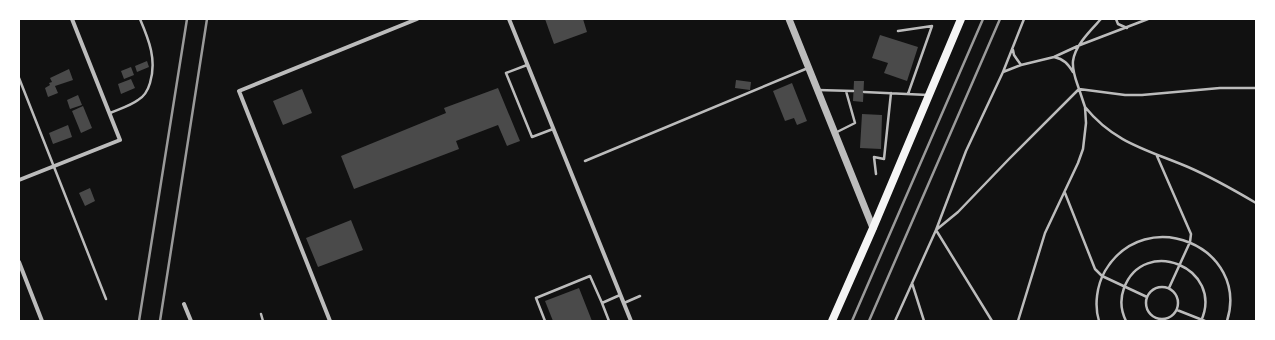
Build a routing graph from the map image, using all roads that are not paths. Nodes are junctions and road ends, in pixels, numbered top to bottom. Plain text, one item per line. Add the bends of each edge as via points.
1 (72, 19) edge
2 (140, 19) edge
3 (417, 19) edge
4 (509, 19) edge
5 (790, 19) edge
6 (961, 19) edge
7 (1024, 19) edge
8 (1101, 19) edge
9 (1116, 19) edge
10 (1148, 19) edge
11 (1127, 28) junction
12 (898, 31) dead end
13 (1080, 45) junction
14 (1012, 48) junction
15 (1054, 57) junction
16 (528, 65) junction
17 (1021, 65) junction
18 (809, 68) junction
19 (1003, 72) junction
20 (1074, 74) junction
21 (19, 78) edge
22 (1256, 88) edge
23 (1079, 89) junction
24 (818, 90) junction
25 (846, 91) junction
26 (854, 91) dead end
27 (864, 92) dead end
28 (891, 93) junction
29 (908, 94) junction
30 (929, 95) junction
31 (1085, 107) junction
32 (109, 113) junction
33 (552, 129) junction
34 (835, 134) junction
35 (1157, 155) junction
36 (584, 161) dead end
37 (54, 166) junction
38 (876, 174) dead end
39 (19, 180) edge
40 (1064, 193) junction
41 (1256, 203) edge
42 (873, 228) junction
43 (936, 230) junction
44 (1190, 242) junction
45 (19, 262) edge
46 (1179, 264) junction
47 (1102, 276) junction
48 (912, 283) junction
49 (1125, 287) junction
50 (1169, 288) junction
51 (621, 294) junction
52 (640, 296) dead end
53 (1147, 297) junction
54 (106, 299) dead end
55 (602, 302) junction
56 (624, 303) junction
57 (184, 304) dead end
58 (1177, 310) junction
59 (260, 314) dead end
60 (1155, 320) edge
61 (1201, 320) edge
62 (42, 321) edge
63 (191, 321) edge
64 (263, 321) edge
65 (330, 321) edge
66 (545, 321) edge
67 (609, 321) edge
68 (632, 321) edge
69 (832, 321) edge
70 (895, 321) edge
71 (924, 321) edge
72 (992, 321) edge
73 (1018, 321) edge
74 (1099, 321) edge
75 (1126, 321) edge
76 (1205, 321) edge
77 (1227, 321) edge

1 - 32 street
2 - 32 lane via 153,56 153,74 145,95
3 - 65 street via 239,91
4 - 16 street
5 - 18 street
6 - 30 main road
7 - 14 lane
8 - 13 lane
9 - 11 lane via 1118,24
10 - 11 lane
11 - 13 lane
12 - 29 lane via 932,26
13 - 15 lane
13 - 20 lane via 1073,60
14 - 17 lane
14 - 19 lane
15 - 17 lane
15 - 20 lane via 1068,64
16 - 33 street
16 - 33 lane via 506,73 532,137
17 - 19 lane
18 - 24 street
18 - 36 lane
19 - 43 lane via 966,152
20 - 23 lane
21 - 37 lane
22 - 23 lane via 1201,89 1142,95
23 - 31 lane
23 - 43 lane via 958,212
24 - 25 lane
24 - 34 street
25 - 26 lane
25 - 34 lane via 855,124
27 - 28 lane
28 - 29 lane
28 - 38 lane via 884,159 874,157
29 - 30 lane
30 - 42 main road
31 - 35 lane via 1117,137
31 - 40 lane via 1083,149
32 - 37 street via 120,140
33 - 51 street
34 - 42 street
35 - 41 lane via 1188,167
35 - 44 lane via 1191,234
37 - 39 street
37 - 54 lane
40 - 47 lane via 1095,269
40 - 73 lane via 1045,233
42 - 69 main road
43 - 48 lane
43 - 72 lane
44 - 46 lane
44 - 47 lane via 1165,237 1139,241 1118,255
44 - 77 lane via 1211,257 1225,278 1230,303
45 - 62 street
46 - 49 lane via 1166,261 1148,264 1132,276
46 - 50 lane
46 - 61 lane via 1195,276 1202,287 1205,307
47 - 49 lane
47 - 74 lane via 1097,297
48 - 70 lane
48 - 71 lane
49 - 53 lane
49 - 75 lane via 1122,305
50 - 53 lane via 1158,287
50 - 58 lane via 1177,295
51 - 55 lane
51 - 56 street
52 - 56 lane
53 - 60 lane via 1148,312
55 - 66 lane via 590,276 536,298
55 - 67 lane
56 - 68 street
57 - 63 street
58 - 60 lane via 1174,315
58 - 61 lane
59 - 64 lane
61 - 76 lane

